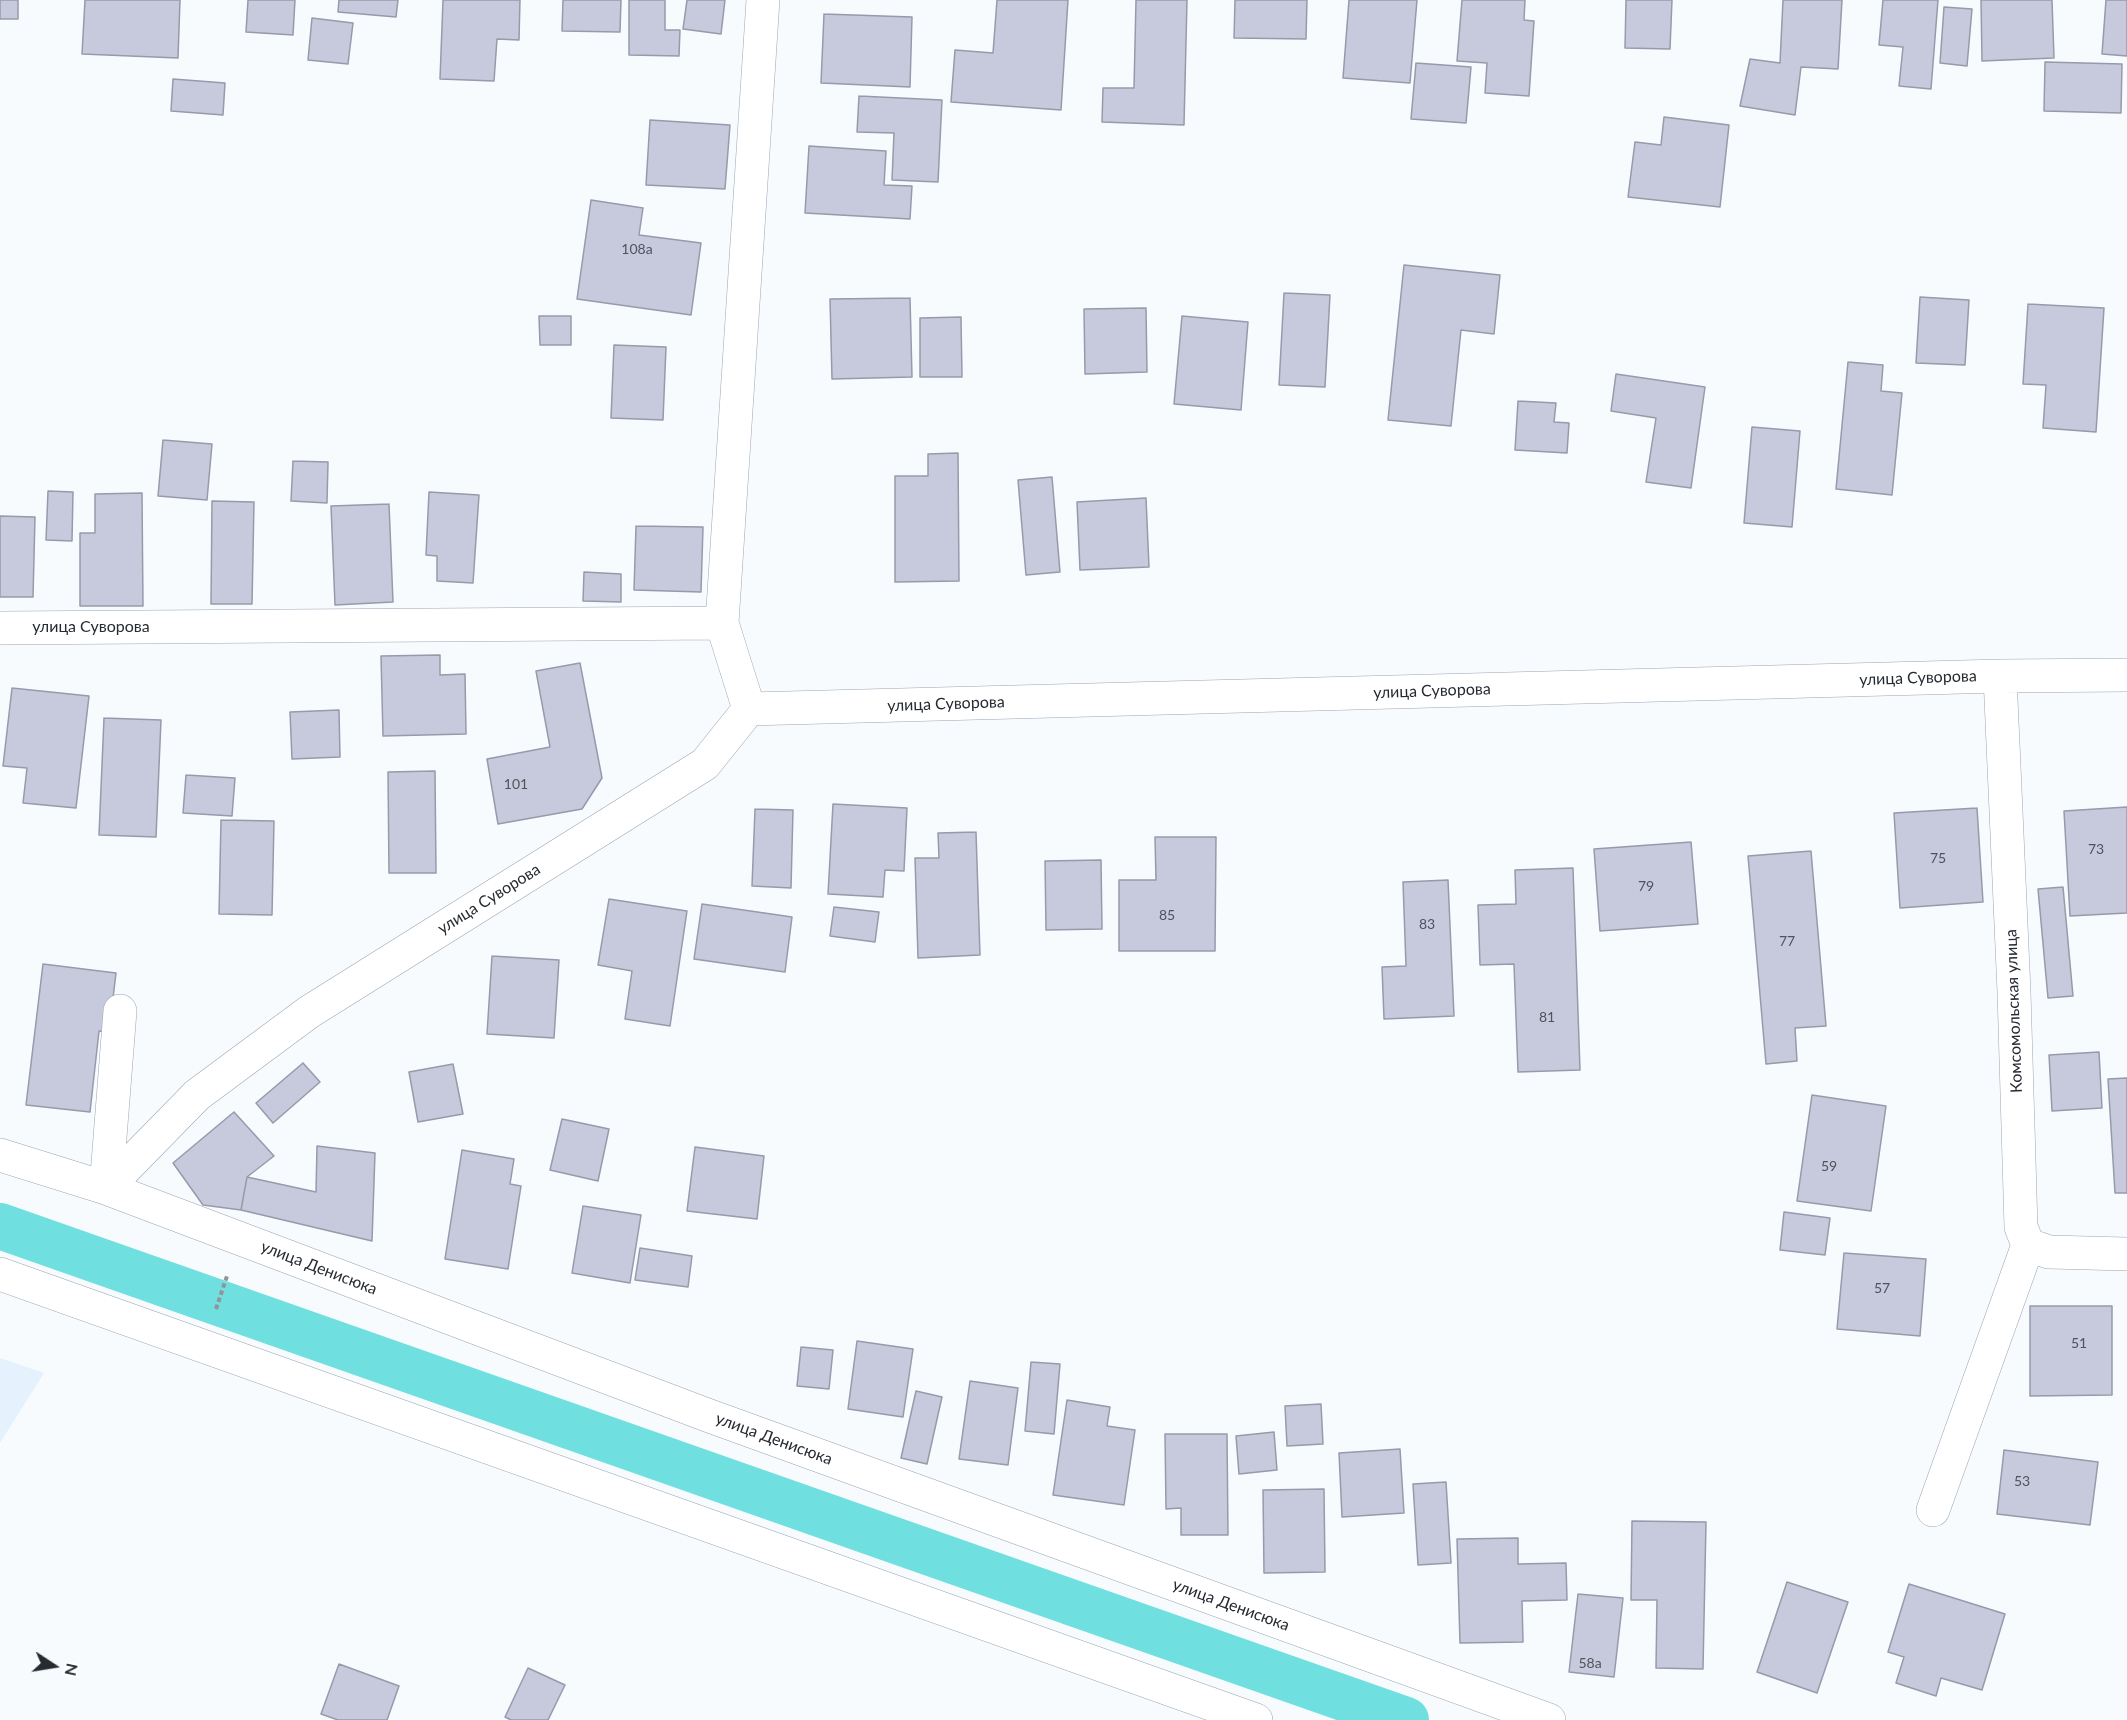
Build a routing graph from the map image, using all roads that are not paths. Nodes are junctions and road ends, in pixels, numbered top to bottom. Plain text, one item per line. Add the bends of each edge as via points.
1 (763, 0) edge
2 (722, 622) junction
3 (0, 628) edge
4 (2127, 675) edge
5 (2000, 676) junction
6 (749, 709) junction
7 (120, 1011) dead end
8 (0, 1155) edge
9 (106, 1188) junction
10 (2028, 1245) junction
11 (2127, 1254) edge
12 (0, 1274) edge
13 (1933, 1510) dead end
14 (1256, 1720) edge
15 (1549, 1720) edge

1 - 2 street
2 - 3 street, улица Суворова
2 - 6 street
4 - 5 street, улица Суворова
5 - 6 street, улица Суворова
5 - 10 street, Комсомольская улица via 2019,1202 2021,1227
6 - 9 street, улица Суворова via 705,764 309,1012 197,1095
7 - 9 street
8 - 9 street, улица Денисюка
9 - 15 street, улица Денисюка via 707,1415
10 - 11 street via 2049,1252
10 - 13 street
12 - 14 street

